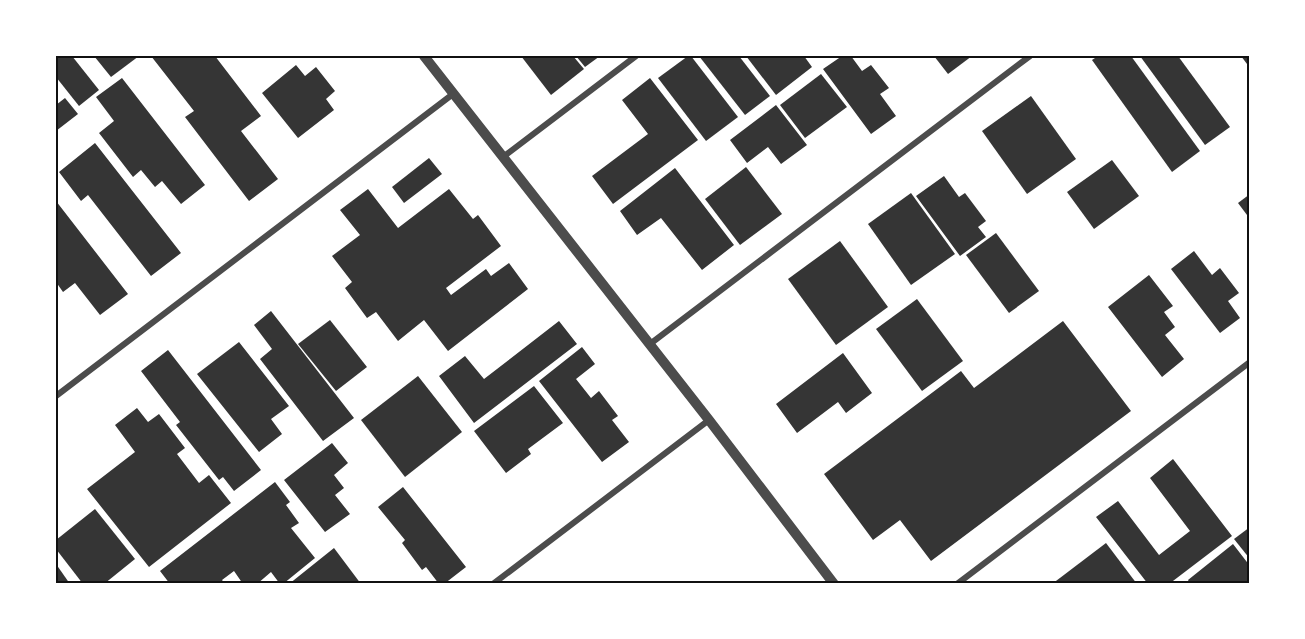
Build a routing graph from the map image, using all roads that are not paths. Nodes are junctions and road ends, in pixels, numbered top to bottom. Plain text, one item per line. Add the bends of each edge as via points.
1 (423, 56) edge
2 (636, 56) edge
3 (1030, 56) edge
4 (453, 94) junction
5 (503, 157) junction
6 (650, 344) junction
7 (1250, 362) edge
8 (56, 396) edge
9 (709, 420) junction
10 (493, 584) edge
11 (834, 584) edge
12 (957, 584) edge

1 - 4 street
2 - 5 street
3 - 6 street
4 - 5 street
4 - 8 street
5 - 6 street
6 - 9 street
7 - 12 street
9 - 10 street
9 - 11 street

